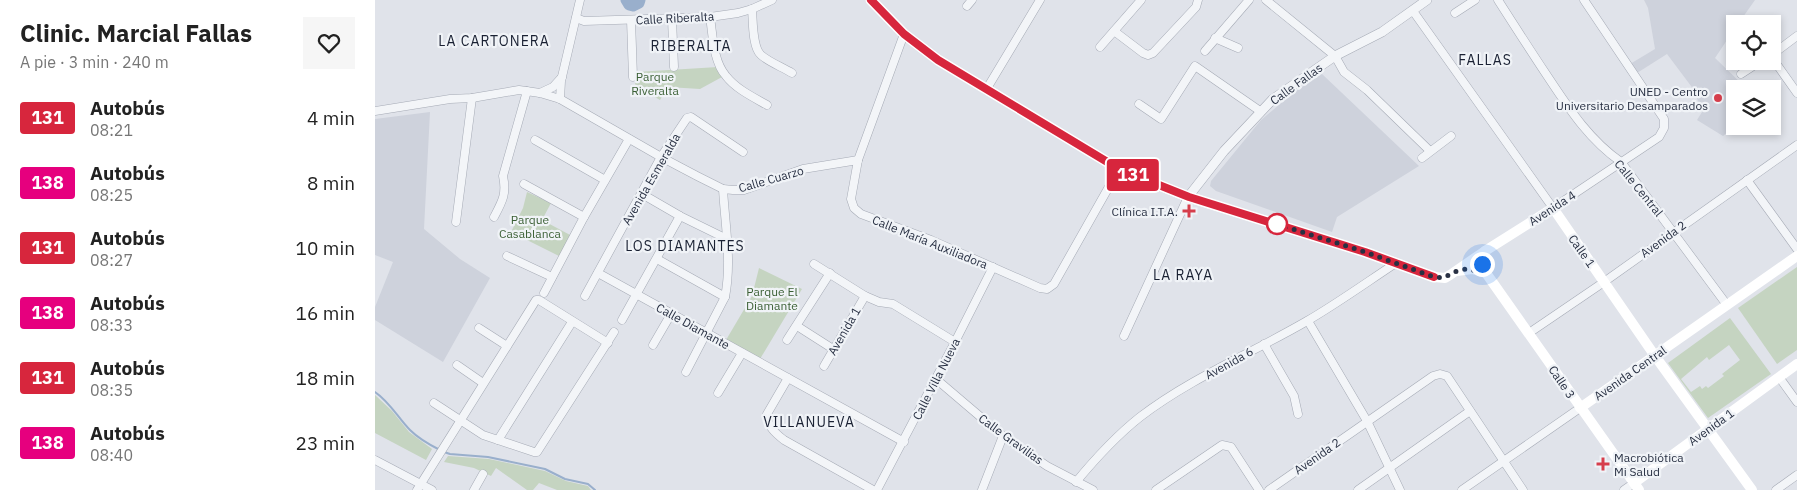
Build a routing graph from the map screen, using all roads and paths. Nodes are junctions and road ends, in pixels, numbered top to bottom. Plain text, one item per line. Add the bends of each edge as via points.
1 (580, 0) edge
2 (772, 0) edge
3 (871, 0) edge
4 (1040, 0) edge
5 (1198, 0) edge
6 (1249, 0) edge
7 (1266, 0) edge
8 (1427, 0) edge
9 (1475, 0) edge
10 (1498, 0) edge
11 (1584, 0) edge
12 (1138, 1) edge
13 (752, 9) junction
14 (1413, 11) junction
15 (1455, 13) dead end
16 (710, 17) junction
17 (576, 18) junction
18 (672, 19) junction
19 (631, 20) junction
20 (1115, 31) junction
21 (904, 34) junction
22 (1797, 36) edge
23 (1215, 38) junction
24 (1100, 47) dead end
25 (1238, 48) dead end
26 (1781, 48) edge
27 (1205, 51) dead end
28 (1335, 56) junction
29 (674, 68) dead end
30 (1747, 70) edge
31 (1781, 70) edge
32 (792, 73) dead end
33 (1741, 74) dead end
34 (562, 77) junction
35 (633, 77) dead end
36 (986, 90) junction
37 (527, 91) junction
38 (540, 93) junction
39 (1797, 93) edge
40 (472, 98) junction
41 (560, 99) junction
42 (1139, 104) dead end
43 (767, 105) dead end
44 (1260, 111) junction
45 (375, 112) edge
46 (1451, 136) dead end
47 (629, 139) junction
48 (535, 140) dead end
49 (1797, 145) edge
50 (1430, 151) junction
51 (743, 152) dead end
52 (661, 158) junction
53 (1422, 158) dead end
54 (858, 160) junction
55 (1621, 162) junction
56 (1119, 169) junction
57 (605, 180) junction
58 (1747, 180) junction
59 (524, 184) dead end
60 (723, 189) junction
61 (642, 194) junction
62 (1189, 197) junction
63 (1553, 208) junction
64 (680, 216) junction
65 (584, 217) junction
66 (494, 218) dead end
67 (456, 222) dead end
68 (1674, 232) junction
69 (727, 239) junction
70 (1797, 250) edge
71 (1485, 251) junction
72 (507, 256) dead end
73 (1797, 256) edge
74 (657, 259) junction
75 (1396, 263) junction
76 (814, 264) dead end
77 (993, 267) junction
78 (1456, 271) junction
79 (598, 273) junction
80 (1486, 273) junction
81 (831, 274) junction
82 (552, 278) junction
83 (1604, 282) junction
84 (544, 293) dead end
85 (637, 295) junction
86 (585, 296) dead end
87 (865, 296) junction
88 (725, 297) junction
89 (1727, 305) junction
90 (671, 314) junction
91 (622, 320) dead end
92 (1308, 320) junction
93 (572, 322) junction
94 (797, 326) junction
95 (479, 328) dead end
96 (614, 332) dead end
97 (707, 333) junction
98 (1529, 333) junction
99 (1124, 336) dead end
100 (787, 340) dead end
101 (955, 342) junction
102 (608, 343) junction
103 (1264, 344) junction
104 (653, 345) dead end
105 (507, 346) junction
106 (833, 349) junction
107 (742, 353) junction
108 (1655, 356) junction
109 (1797, 364) edge
110 (457, 366) dead end
111 (823, 366) dead end
112 (687, 372) dead end
113 (1779, 377) junction
114 (788, 378) junction
115 (936, 380) junction
116 (483, 382) junction
117 (719, 393) dead end
118 (1797, 402) edge
119 (434, 403) dead end
120 (1580, 408) junction
121 (1470, 411) junction
122 (1298, 414) dead end
123 (1367, 420) junction
124 (461, 421) junction
125 (1707, 430) junction
126 (1003, 436) junction
127 (497, 440) junction
128 (904, 442) junction
129 (375, 460) edge
130 (1503, 461) junction
131 (1389, 469) junction
132 (483, 474) dead end
133 (1797, 475) edge
134 (1076, 482) junction
135 (418, 487) edge
136 (1637, 487) edge
137 (432, 490) edge
138 (474, 490) edge
139 (873, 490) edge
140 (877, 490) edge
141 (982, 490) edge
142 (1093, 490) edge
143 (1156, 490) edge
144 (1259, 490) edge
145 (1269, 490) edge
146 (1358, 490) edge
147 (1400, 490) edge
148 (1463, 490) edge
149 (1523, 490) edge
150 (1624, 490) edge
151 (1751, 490) edge
152 (1776, 490) edge

1 - 17 street
2 - 13 street, Calle Riberalta
3 - 21 main road
4 - 36 street
5 - 20 street via 1196,7 1148,55
6 - 23 street
7 - 28 street
8 - 14 street, Calle Fallas
9 - 15 street
10 - 55 street, Calle Central via 1586,131
11 - 55 street, Avenida 4 via 1664,119 1659,137
12 - 20 street
13 - 16 street, Calle Riberalta
13 - 32 street via 756,48 760,54
14 - 28 street, Calle Fallas via 1382,32
14 - 63 street, Calle 1
16 - 18 street, Calle Riberalta
16 - 43 street via 715,53 725,76
17 - 19 street, Calle Riberalta via 585,21
17 - 34 street
18 - 19 street, Calle Riberalta
18 - 29 street
19 - 35 street
20 - 24 street
21 - 36 main road
21 - 54 street, Calle María Auxiliadora
22 - 26 street
23 - 25 street
23 - 27 street
28 - 44 street, Calle Fallas
28 - 50 street via 1344,72
30 - 33 street
31 - 39 street
34 - 38 street via 553,87
34 - 41 street
36 - 56 main road
37 - 38 street, Calle Cuarzo
37 - 40 street, Calle Cuarzo
37 - 66 street via 503,176 504,196
38 - 41 street, Calle Cuarzo
40 - 45 street, Calle Cuarzo
40 - 67 street
41 - 47 street, Calle Cuarzo
42 - 44 street via 1161,119 1195,66
44 - 62 street, Calle Fallas
46 - 50 street
47 - 52 street, Calle Cuarzo
47 - 57 street
48 - 57 street
49 - 58 street, Avenida 2
50 - 53 street
51 - 52 street, Avenida Esmeralda via 687,118
52 - 60 street, Calle Cuarzo
52 - 61 street, Avenida Esmeralda
54 - 60 street, Calle Cuarzo via 803,170 744,190
54 - 77 street, Calle María Auxiliadora via 851,199 861,214
55 - 63 street, Avenida 4
55 - 68 street, Calle Central
56 - 62 main road
56 - 77 street, Calle María Auxiliadora via 1054,284 1047,289 1040,288
57 - 65 street
58 - 68 street, Avenida 2
58 - 70 street
59 - 65 street
60 - 69 street
61 - 64 street
61 - 79 street, Avenida Esmeralda
62 - 75 main road
62 - 99 street
63 - 71 main road, Avenida 4
63 - 83 main road, Calle 1
64 - 69 street
64 - 74 street
65 - 82 street
68 - 83 street, Avenida 2
68 - 89 street, Calle Central
69 - 88 street via 729,268
71 - 78 main road, Avenida 4
71 - 80 main road via 1482,264
72 - 82 street
73 - 89 main road, Avenida Central
74 - 85 street
74 - 88 street
75 - 78 main road, Avenida 4 via 1434,277 1445,278
75 - 92 street, Avenida 6
76 - 81 street
77 - 101 street, Calle Villa Nueva
78 - 80 main road via 1472,269
79 - 85 street, Calle Diamante
79 - 86 street, Avenida Esmeralda
80 - 98 main road, Calle 3
81 - 87 street
81 - 94 street
82 - 84 street
83 - 98 street, Avenida 2
83 - 108 main road, Calle 1
85 - 90 street, Calle Diamante
85 - 91 street
87 - 101 street via 893,304
87 - 106 street, Avenida 1
88 - 97 street
89 - 108 main road, Avenida Central
90 - 97 street, Calle Diamante
90 - 104 street
92 - 103 street, Avenida 6
92 - 123 street
93 - 102 street
93 - 105 street via 536,300
93 - 127 street
94 - 100 street
94 - 106 street
95 - 105 street
96 - 102 street
97 - 107 street, Calle Diamante
97 - 112 street
98 - 120 main road, Calle 3
101 - 115 street, Calle Villa Nueva
102 - 127 street via 537,452
103 - 122 street via 1294,396
103 - 134 street, Avenida 6 via 1140,417 1097,457
105 - 116 street
106 - 111 street, Avenida 1
107 - 114 street, Calle Diamante
107 - 117 street
108 - 120 main road, Avenida Central
108 - 125 main road, Calle 1
109 - 113 main road, Avenida 1
110 - 116 street
113 - 118 street
113 - 125 main road, Avenida 1
114 - 128 street, Calle Diamante
114 - 139 street via 767,414 772,429 784,440
115 - 126 street, Calle Gravilias
115 - 128 street, Calle Villa Nueva
116 - 124 street
119 - 124 street
120 - 130 street, Avenida Central
120 - 136 main road, Calle 3
121 - 123 street, Avenida 2 via 1447,376 1440,374
121 - 130 street
121 - 131 street
123 - 131 street
123 - 145 street, Avenida 2
124 - 127 street
124 - 135 street
125 - 136 main road, Avenida 1
125 - 151 main road, Calle 1
126 - 134 street, Calle Gravilias
126 - 141 street
128 - 140 street, Calle Villa Nueva
129 - 135 street
130 - 148 street, Avenida Central
130 - 149 street
131 - 146 street
131 - 147 street
132 - 138 street
133 - 152 street
134 - 142 street, Calle Gravilias
135 - 137 street
136 - 150 street, Avenida 1
143 - 144 street via 1225,445 1231,448

